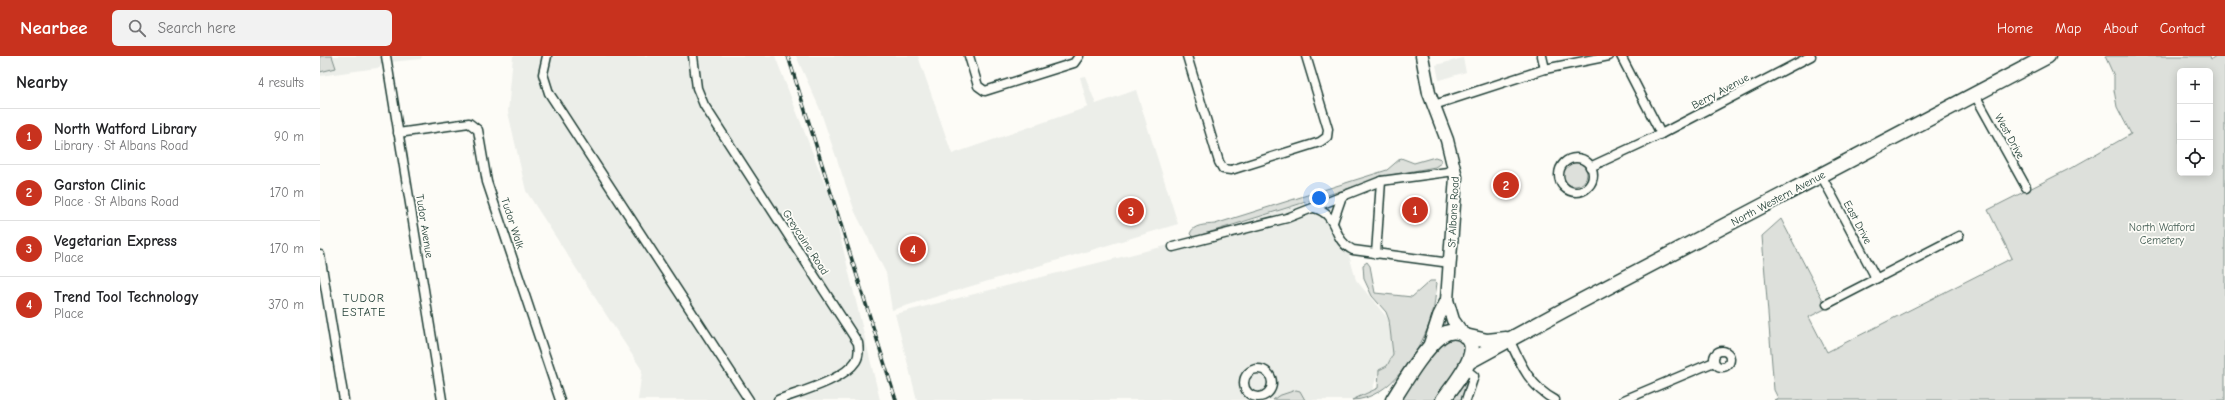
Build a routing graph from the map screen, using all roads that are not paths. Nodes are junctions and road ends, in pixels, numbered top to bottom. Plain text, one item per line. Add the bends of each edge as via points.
1 (386, 56) edge
2 (547, 56) edge
3 (693, 56) edge
4 (969, 56) edge
5 (1079, 56) edge
6 (1188, 56) edge
7 (1306, 56) edge
8 (1422, 56) edge
9 (1542, 56) edge
10 (1609, 56) edge
11 (1621, 56) edge
12 (1811, 56) edge
13 (2048, 56) edge
14 (1544, 68) junction
15 (1975, 95) junction
16 (1434, 105) junction
17 (398, 133) junction
18 (1661, 134) junction
19 (1590, 167) junction
20 (1455, 171) junction
21 (1821, 175) junction
22 (1381, 181) junction
23 (2026, 187) dead end
24 (1342, 196) junction
25 (1314, 208) junction
26 (1333, 222) junction
27 (1959, 236) dead end
28 (1173, 247) dead end
29 (1376, 254) junction
30 (320, 255) edge
31 (1450, 263) junction
32 (1876, 278) junction
33 (1446, 300) junction
34 (1827, 304) dead end
35 (1464, 335) junction
36 (1508, 339) junction
37 (1429, 347) junction
38 (1714, 362) dead end
39 (1468, 365) junction
40 (1250, 397) edge
41 (1266, 397) edge
42 (1393, 398) edge
43 (344, 400) edge
44 (442, 400) edge
45 (560, 400) edge
46 (748, 400) edge
47 (778, 400) edge
48 (1443, 400) edge
49 (1466, 400) edge
50 (1555, 400) edge
51 (1624, 400) edge

1 - 17 street, Tudor Avenue
2 - 46 street via 543,74 549,93
3 - 47 street, Greycaine Road via 697,88 704,105 858,343 857,360 844,374
4 - 5 street via 978,86 985,91 1074,63
6 - 7 street via 1219,162 1223,169 1231,170 1320,142 1327,137 1328,129
8 - 16 main road, St Albans Road via 1425,77
9 - 14 street
10 - 14 street
11 - 18 street
12 - 18 street, Berry Avenue
13 - 15 highway, North Western Avenue
14 - 16 street
15 - 21 highway, North Western Avenue
15 - 23 street, West Drive
16 - 20 main road, St Albans Road
17 - 44 street, Tudor Avenue
17 - 45 street, Tudor Walk via 469,123 478,130 488,182
18 - 19 street, Berry Avenue
19 - 19 street via 1592,178 1584,190 1574,192 1560,182 1561,167 1569,160 1578,158
20 - 22 street
20 - 31 main road, St Albans Road
21 - 32 street, East Drive
21 - 36 highway, North Western Avenue
22 - 24 street
22 - 29 street
24 - 25 street
24 - 26 street
25 - 26 street via 1323,211
25 - 28 street via 1286,218
26 - 29 street via 1339,238 1345,245 1353,250
27 - 32 street
29 - 31 street
30 - 43 street
31 - 33 main road, St Albans Road
32 - 34 street
33 - 35 main road, St Albans Road via 1453,320
33 - 37 main road, St Albans Road
35 - 36 highway, North Western Avenue via 1487,341
35 - 37 highway, North Western Avenue via 1454,331 1445,333
35 - 39 highway via 1471,350
36 - 39 highway, North Western Avenue via 1501,346
36 - 50 street via 1532,383
37 - 42 highway, North Western Avenue
38 - 51 street
39 - 48 highway
39 - 49 street via 1474,376
40 - 41 street
40 - 41 street via 1245,388 1245,378 1249,372 1260,369 1267,373 1271,380

